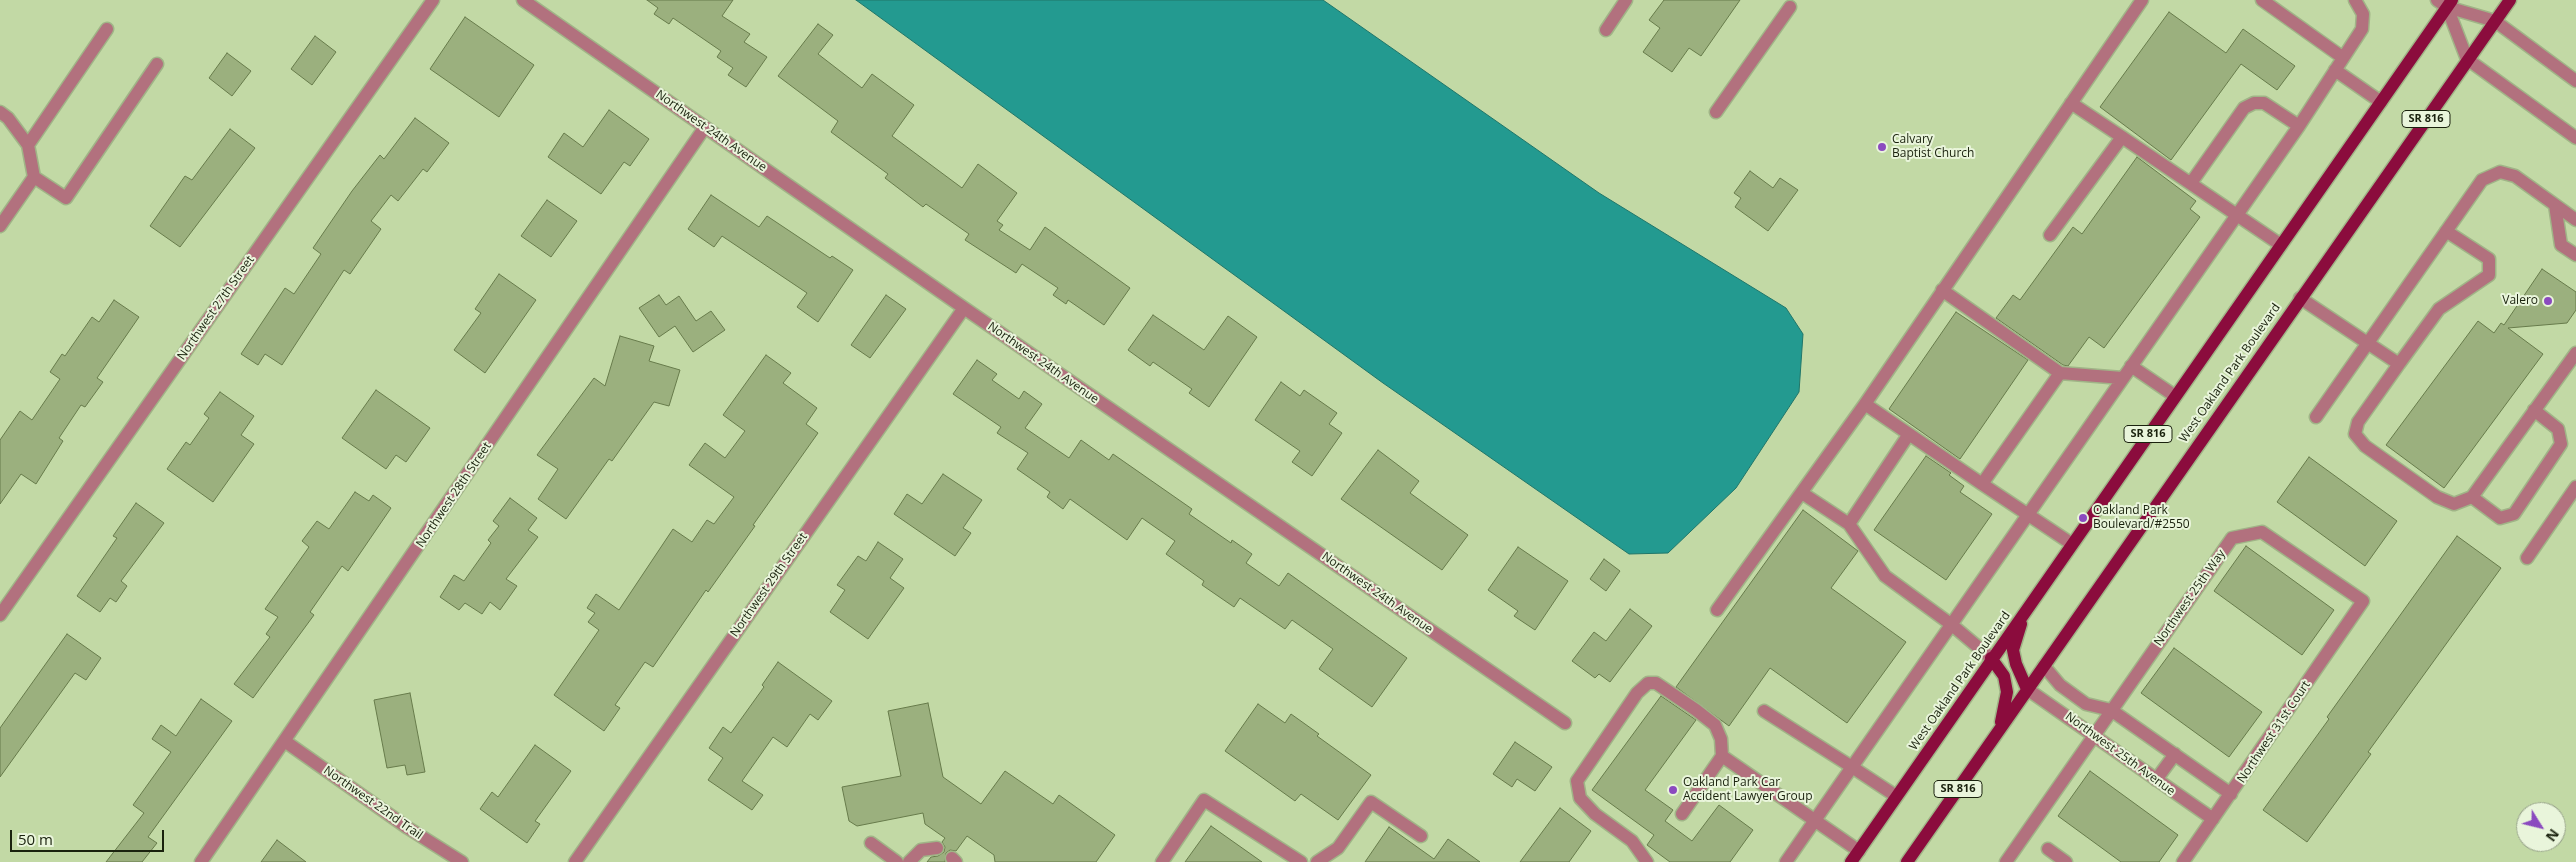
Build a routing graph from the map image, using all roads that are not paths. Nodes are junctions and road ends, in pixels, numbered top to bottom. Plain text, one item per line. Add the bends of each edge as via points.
1 (433, 0) edge
2 (523, 0) edge
3 (1626, 0) edge
4 (2142, 0) edge
5 (2262, 0) edge
6 (2354, 0) edge
7 (2510, 0) edge
8 (1789, 2) edge
9 (2445, 2) edge
10 (2495, 21) junction
11 (107, 28) dead end
12 (1606, 30) dead end
13 (2342, 57) junction
14 (2468, 59) junction
15 (157, 64) dead end
16 (2335, 70) junction
17 (2576, 81) edge
18 (2381, 102) junction
19 (2072, 103) junction
20 (0, 112) edge
21 (1716, 112) dead end
22 (2299, 126) junction
23 (705, 127) junction
24 (2122, 138) junction
25 (2576, 138) edge
26 (28, 145) junction
27 (34, 177) junction
28 (2191, 183) junction
29 (2555, 205) junction
30 (2236, 215) junction
31 (2576, 220) edge
32 (0, 226) edge
33 (2446, 231) junction
34 (2050, 235) dead end
35 (2282, 245) junction
36 (2576, 255) edge
37 (1942, 290) junction
38 (2300, 298) junction
39 (964, 308) junction
40 (2368, 344) junction
41 (2576, 352) edge
42 (2399, 364) junction
43 (2131, 366) junction
44 (2060, 374) junction
45 (2122, 378) junction
46 (2174, 396) junction
47 (1865, 404) junction
48 (2534, 410) junction
49 (2316, 417) dead end
50 (1909, 434) junction
51 (1982, 484) junction
52 (2576, 487) edge
53 (1802, 493) junction
54 (2472, 497) junction
55 (2028, 516) junction
56 (1849, 524) junction
57 (2072, 544) junction
58 (2527, 558) dead end
59 (2363, 601) joint
60 (1717, 610) dead end
61 (2025, 612) junction
62 (0, 615) edge
63 (1952, 625) junction
64 (1991, 658) junction
65 (2044, 666) junction
66 (2027, 689) junction
67 (1764, 710) dead end
68 (2111, 710) junction
69 (1565, 723) dead end
70 (2000, 727) junction
71 (2095, 735) junction
72 (286, 742) junction
73 (2175, 754) junction
74 (1722, 756) junction
75 (1852, 767) junction
76 (2156, 780) junction
77 (2231, 794) junction
78 (1896, 796) junction
79 (1682, 814) dead end
80 (2213, 819) junction
81 (1814, 822) junction
82 (1421, 836) dead end
83 (871, 843) dead end
84 (937, 848) dead end
85 (2048, 849) dead end
86 (1858, 851) junction
87 (1645, 861) edge
88 (201, 862) edge
89 (462, 862) edge
90 (575, 862) edge
91 (897, 862) edge
92 (909, 862) edge
93 (1162, 862) edge
94 (1301, 862) edge
95 (1317, 862) edge
96 (1786, 862) edge
97 (1851, 862) edge
98 (1907, 862) edge
99 (2006, 862) edge
100 (2066, 862) edge
101 (2183, 862) edge

1 - 62 street, Northwest 27th Street
2 - 23 street, Northwest 24th Avenue
3 - 12 street
4 - 19 street
5 - 13 street
6 - 13 street via 2363,14 2362,29
7 - 10 main road, West Oakland Park Boulevard / SR 816
8 - 21 street
9 - 10 street
9 - 14 street
9 - 18 main road, West Oakland Park Boulevard / SR 816
10 - 14 main road, West Oakland Park Boulevard / SR 816
10 - 17 street
11 - 26 street
13 - 16 street
14 - 25 street
14 - 38 main road, West Oakland Park Boulevard / SR 816
15 - 27 street via 66,198
16 - 18 street
16 - 22 street
18 - 35 main road, West Oakland Park Boulevard / SR 816
19 - 24 street
19 - 37 street
20 - 26 street
22 - 28 street via 2264,103 2244,108
22 - 30 street
23 - 39 street, Northwest 24th Avenue
23 - 72 street, Northwest 28th Street
24 - 28 street
24 - 34 street
26 - 27 street
27 - 32 street
28 - 30 street
29 - 31 street
29 - 33 street via 2515,176 2500,172 2482,180
29 - 36 street via 2561,245
30 - 35 street
30 - 43 street
33 - 40 street
33 - 42 street via 2489,259 2489,275 2439,309
35 - 46 main road, West Oakland Park Boulevard / SR 816
37 - 44 street
37 - 47 street
38 - 40 street
38 - 65 main road, West Oakland Park Boulevard / SR 816
39 - 69 street, Northwest 24th Avenue
39 - 90 street, Northwest 29th Street
40 - 42 street
40 - 49 street
41 - 48 street
42 - 54 street via 2358,422 2355,434 2364,446 2437,497 2454,504
43 - 45 street
43 - 46 street
44 - 45 street
44 - 51 street
45 - 55 street
46 - 57 main road, West Oakland Park Boulevard / SR 816
47 - 50 street
47 - 53 street
48 - 54 street
48 - 54 street via 2558,429 2561,444 2514,514 2500,518
50 - 51 street
50 - 56 street
51 - 55 street
52 - 58 street
53 - 56 street
53 - 60 street
55 - 57 street
55 - 63 street
56 - 63 street via 1885,576
57 - 61 main road, West Oakland Park Boulevard / SR 816
59 - 68 street, Northwest 25th Way via 2262,532 2232,538
59 - 77 street, Northwest 31st Court
61 - 64 main road, West Oakland Park Boulevard / SR 816
61 - 66 main road via 2013,650
63 - 64 street
63 - 75 street
64 - 70 main road via 2004,676 2007,692
64 - 78 main road, West Oakland Park Boulevard / SR 816
65 - 66 main road, West Oakland Park Boulevard / SR 816
65 - 68 street, Northwest 25th Avenue via 2060,685 2086,704
66 - 70 main road, West Oakland Park Boulevard / SR 816
66 - 71 street, Northwest 25th Avenue
67 - 75 street
68 - 71 street, Northwest 25th Way
68 - 73 street, Northwest 25th Avenue
70 - 98 main road, West Oakland Park Boulevard / SR 816
71 - 76 street, Northwest 25th Avenue
71 - 99 street, Northwest 25th Way
72 - 88 street, Northwest 28th Street
72 - 89 street, Northwest 22nd Trail
73 - 76 street
73 - 77 street, Northwest 25th Avenue
74 - 79 street
74 - 81 street
74 - 87 street via 1715,725 1656,682 1648,683 1637,693 1577,781 1580,798 1595,814 1632,841
75 - 78 street
75 - 81 street
76 - 80 street, Northwest 25th Avenue
77 - 80 street, Northwest 31st Court
78 - 86 main road, West Oakland Park Boulevard / SR 816
80 - 101 street, Northwest 31st Court
81 - 86 street
81 - 96 street
82 - 95 street via 1371,802 1338,848
83 - 91 street
84 - 92 street via 920,850
85 - 100 street
86 - 97 main road, West Oakland Park Boulevard / SR 816
93 - 94 street via 1204,800

